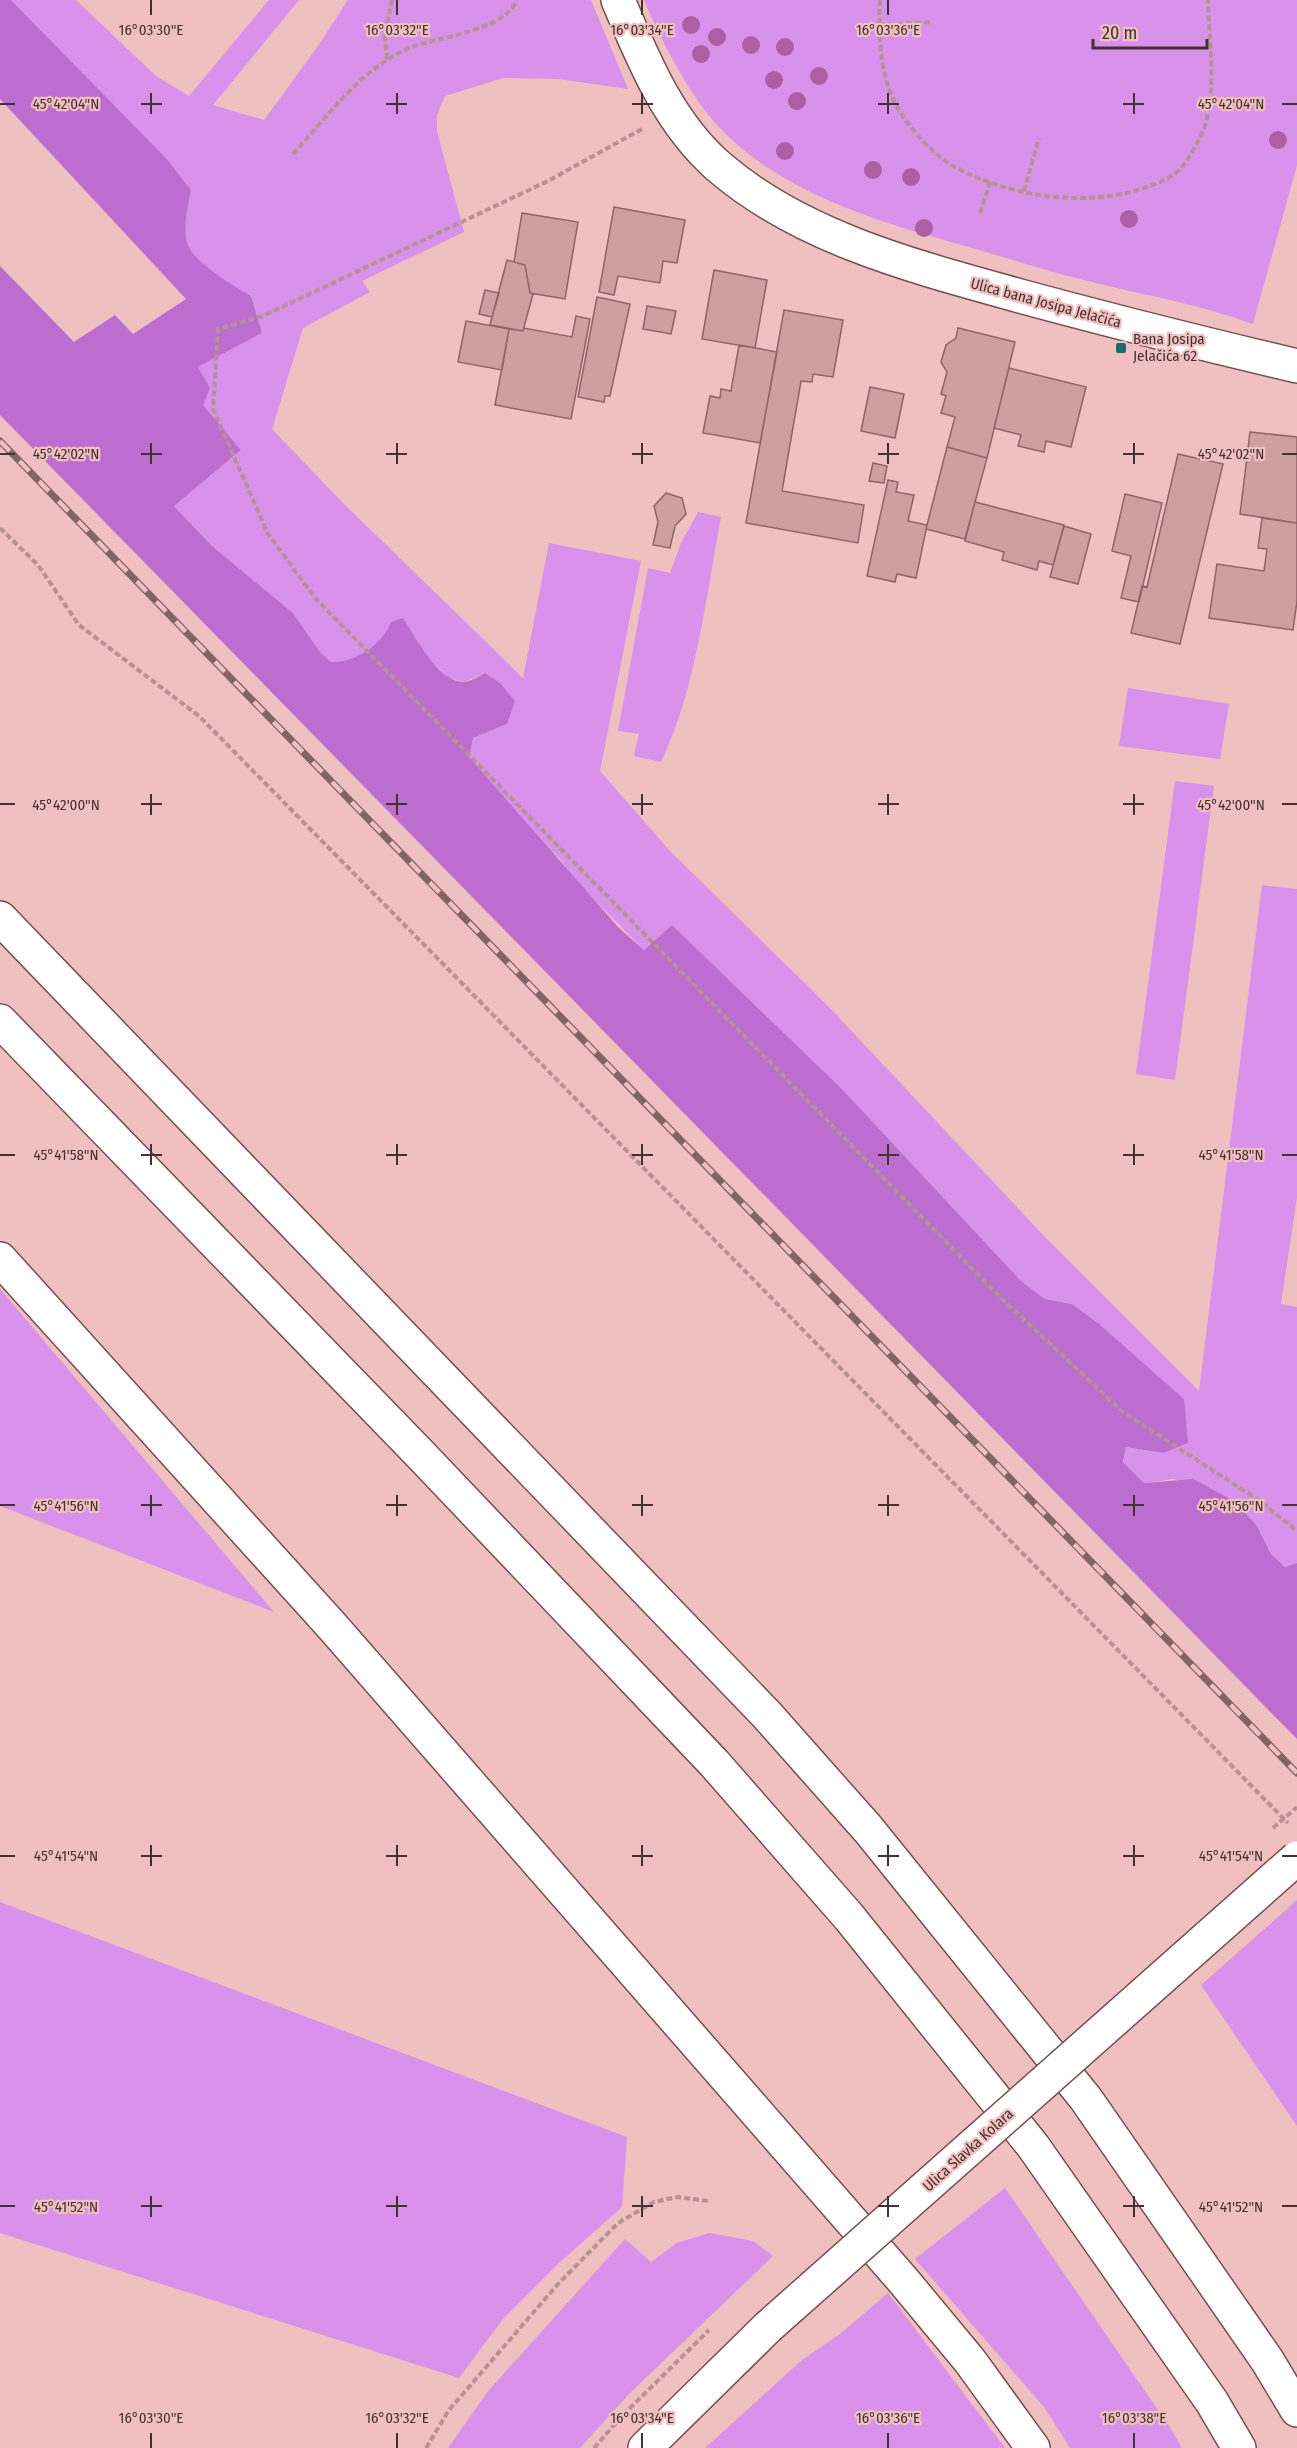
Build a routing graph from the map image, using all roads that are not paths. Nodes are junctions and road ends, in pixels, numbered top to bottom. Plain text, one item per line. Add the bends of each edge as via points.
1 (618, 0) edge
2 (1297, 366) edge
3 (0, 918) edge
4 (0, 1021) edge
5 (0, 1259) edge
6 (1297, 1858) edge
7 (1297, 2410) edge
8 (645, 2448) edge
9 (1034, 2448) edge
10 (1239, 2448) edge

1 - 2 main road, Ulica bana Josipa Jelačića via 642,58 672,112 717,165 750,190 808,224 901,263 1133,327
3 - 7 main road via 767,1715 868,1829 1086,2099 1267,2360
4 - 10 main road via 714,1763 849,1917 1033,2146 1212,2402
5 - 9 main road via 332,1626 902,2279 970,2361
6 - 8 main road, Ulica Slavka Kolara, bridge via 768,2327

